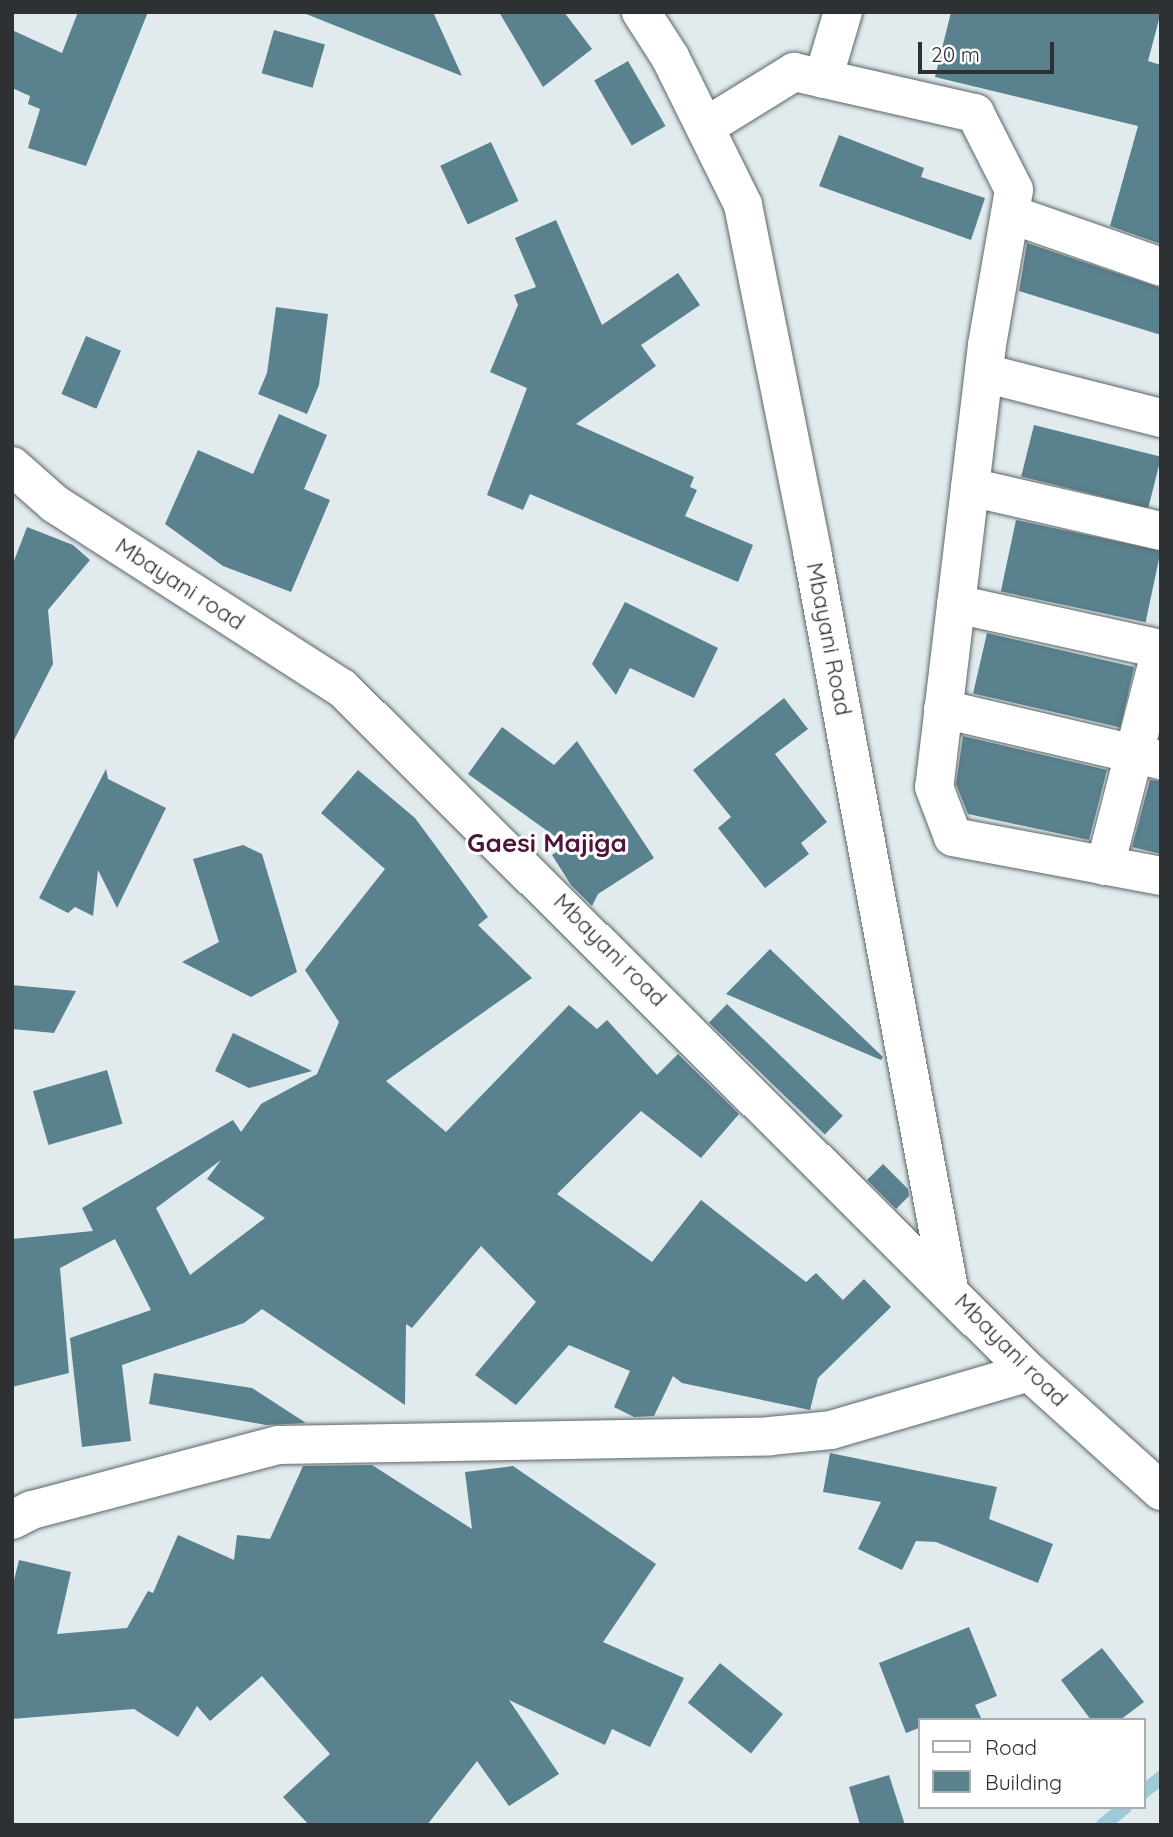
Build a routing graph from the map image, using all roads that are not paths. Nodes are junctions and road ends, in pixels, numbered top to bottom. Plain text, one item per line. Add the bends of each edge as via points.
1 (641, 12) edge
2 (843, 12) edge
3 (824, 79) junction
4 (705, 127) junction
5 (1010, 214) junction
6 (1161, 267) edge
7 (984, 373) junction
8 (1161, 418) edge
9 (12, 466) edge
10 (970, 487) junction
11 (1161, 531) edge
12 (956, 604) junction
13 (1161, 650) edge
14 (943, 709) junction
15 (1147, 756) edge
16 (1105, 866) junction
17 (1161, 876) edge
18 (949, 1289) junction
19 (1029, 1372) junction
20 (1161, 1491) edge
21 (12, 1520) edge

1 - 4 street, Mbayani Road
2 - 3 street
3 - 4 street via 794,72
3 - 5 street via 975,113 1014,190
4 - 18 street, Mbayani Road via 743,205 813,551
5 - 6 street
5 - 7 street
7 - 8 street
7 - 10 street
9 - 18 street, Mbayani road via 55,504 342,688
10 - 11 street
10 - 12 street
12 - 13 street
12 - 14 street
13 - 15 street
14 - 15 street
14 - 16 street via 934,788 953,837
15 - 16 street
16 - 17 street
18 - 19 street, Mbayani road
19 - 20 street, Mbayani road
19 - 21 street via 831,1430 770,1436 278,1445 32,1510

